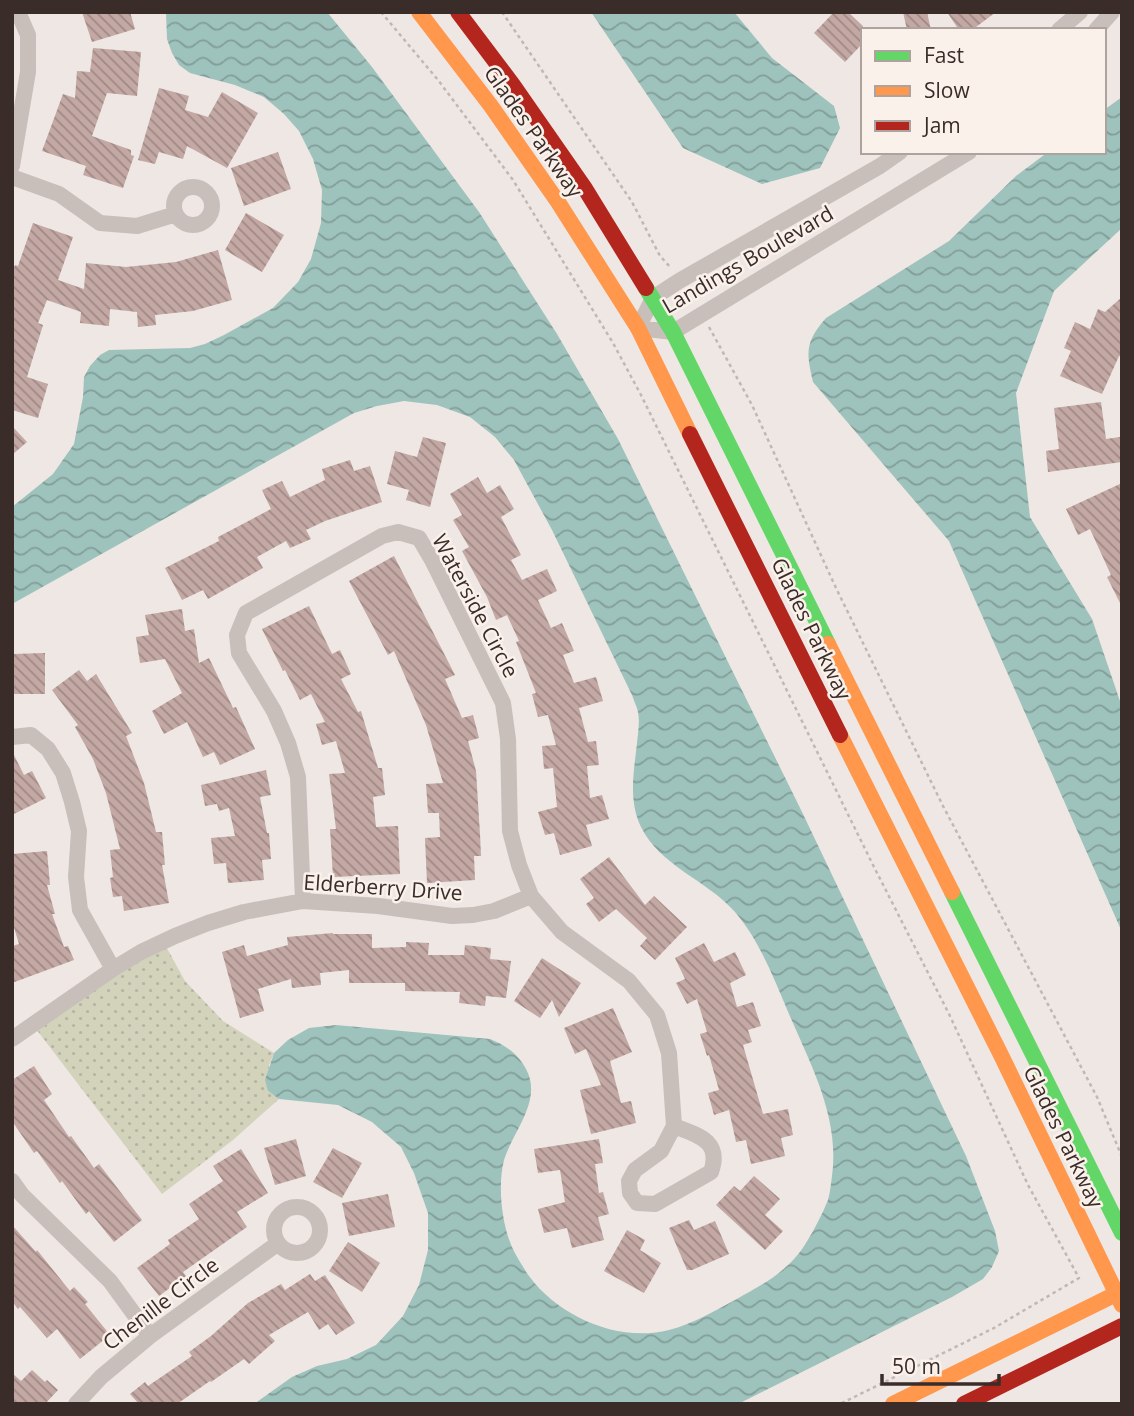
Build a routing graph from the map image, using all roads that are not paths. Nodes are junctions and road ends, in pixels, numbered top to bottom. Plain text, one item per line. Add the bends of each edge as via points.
1 (18, 12) edge
2 (419, 12) edge
3 (458, 12) edge
4 (1080, 12) edge
5 (1112, 12) edge
6 (1061, 28) edge
7 (1098, 28) edge
8 (897, 154) edge
9 (945, 154) edge
10 (966, 154) edge
11 (12, 166) edge
12 (12, 177) edge
13 (896, 198) junction
14 (176, 214) dead end
15 (653, 298) junction
16 (638, 328) junction
17 (673, 332) junction
18 (12, 737) edge
19 (531, 896) junction
20 (303, 901) junction
21 (113, 969) junction
22 (12, 1040) edge
23 (674, 1126) junction
24 (12, 1181) edge
25 (1122, 1233) edge
26 (277, 1244) dead end
27 (1120, 1296) edge
28 (1122, 1325) edge
29 (150, 1336) junction
30 (76, 1404) edge
31 (893, 1404) edge
32 (964, 1404) edge

1 - 11 street via 28,35 28,72
2 - 16 main road, Glades Parkway via 558,202
3 - 15 main road, Glades Parkway via 584,187
4 - 6 street
5 - 7 street
8 - 15 street, Landings Boulevard
9 - 13 street
10 - 13 street, Landings Boulevard
12 - 14 street via 59,194 100,223 137,226
13 - 17 street, Landings Boulevard
15 - 16 street, Landings Boulevard
15 - 17 main road, Glades Parkway
16 - 17 street, Landings Boulevard
16 - 27 main road, Glades Parkway
17 - 25 main road, Glades Parkway
18 - 21 street via 31,735 48,749 62,773 79,831 76,877 80,909
19 - 20 street, Elderberry Drive via 494,911 452,916
19 - 20 street, Waterside Circle via 510,831 503,702 432,559 419,538 398,532 382,536 246,613 237,635 239,653 274,711 298,778
19 - 23 street, Waterside Circle via 562,932 629,981 657,1015 669,1053
20 - 21 street, Elderberry Drive via 208,923
21 - 22 street, Elderberry Drive
23 - 23 street via 661,1151 635,1170 629,1181 637,1203 655,1204 711,1172 715,1154 709,1143
24 - 29 street via 110,1281
26 - 29 street, Chenille Circle
27 - 31 main road
28 - 32 main road
29 - 30 street, Chenille Circle

